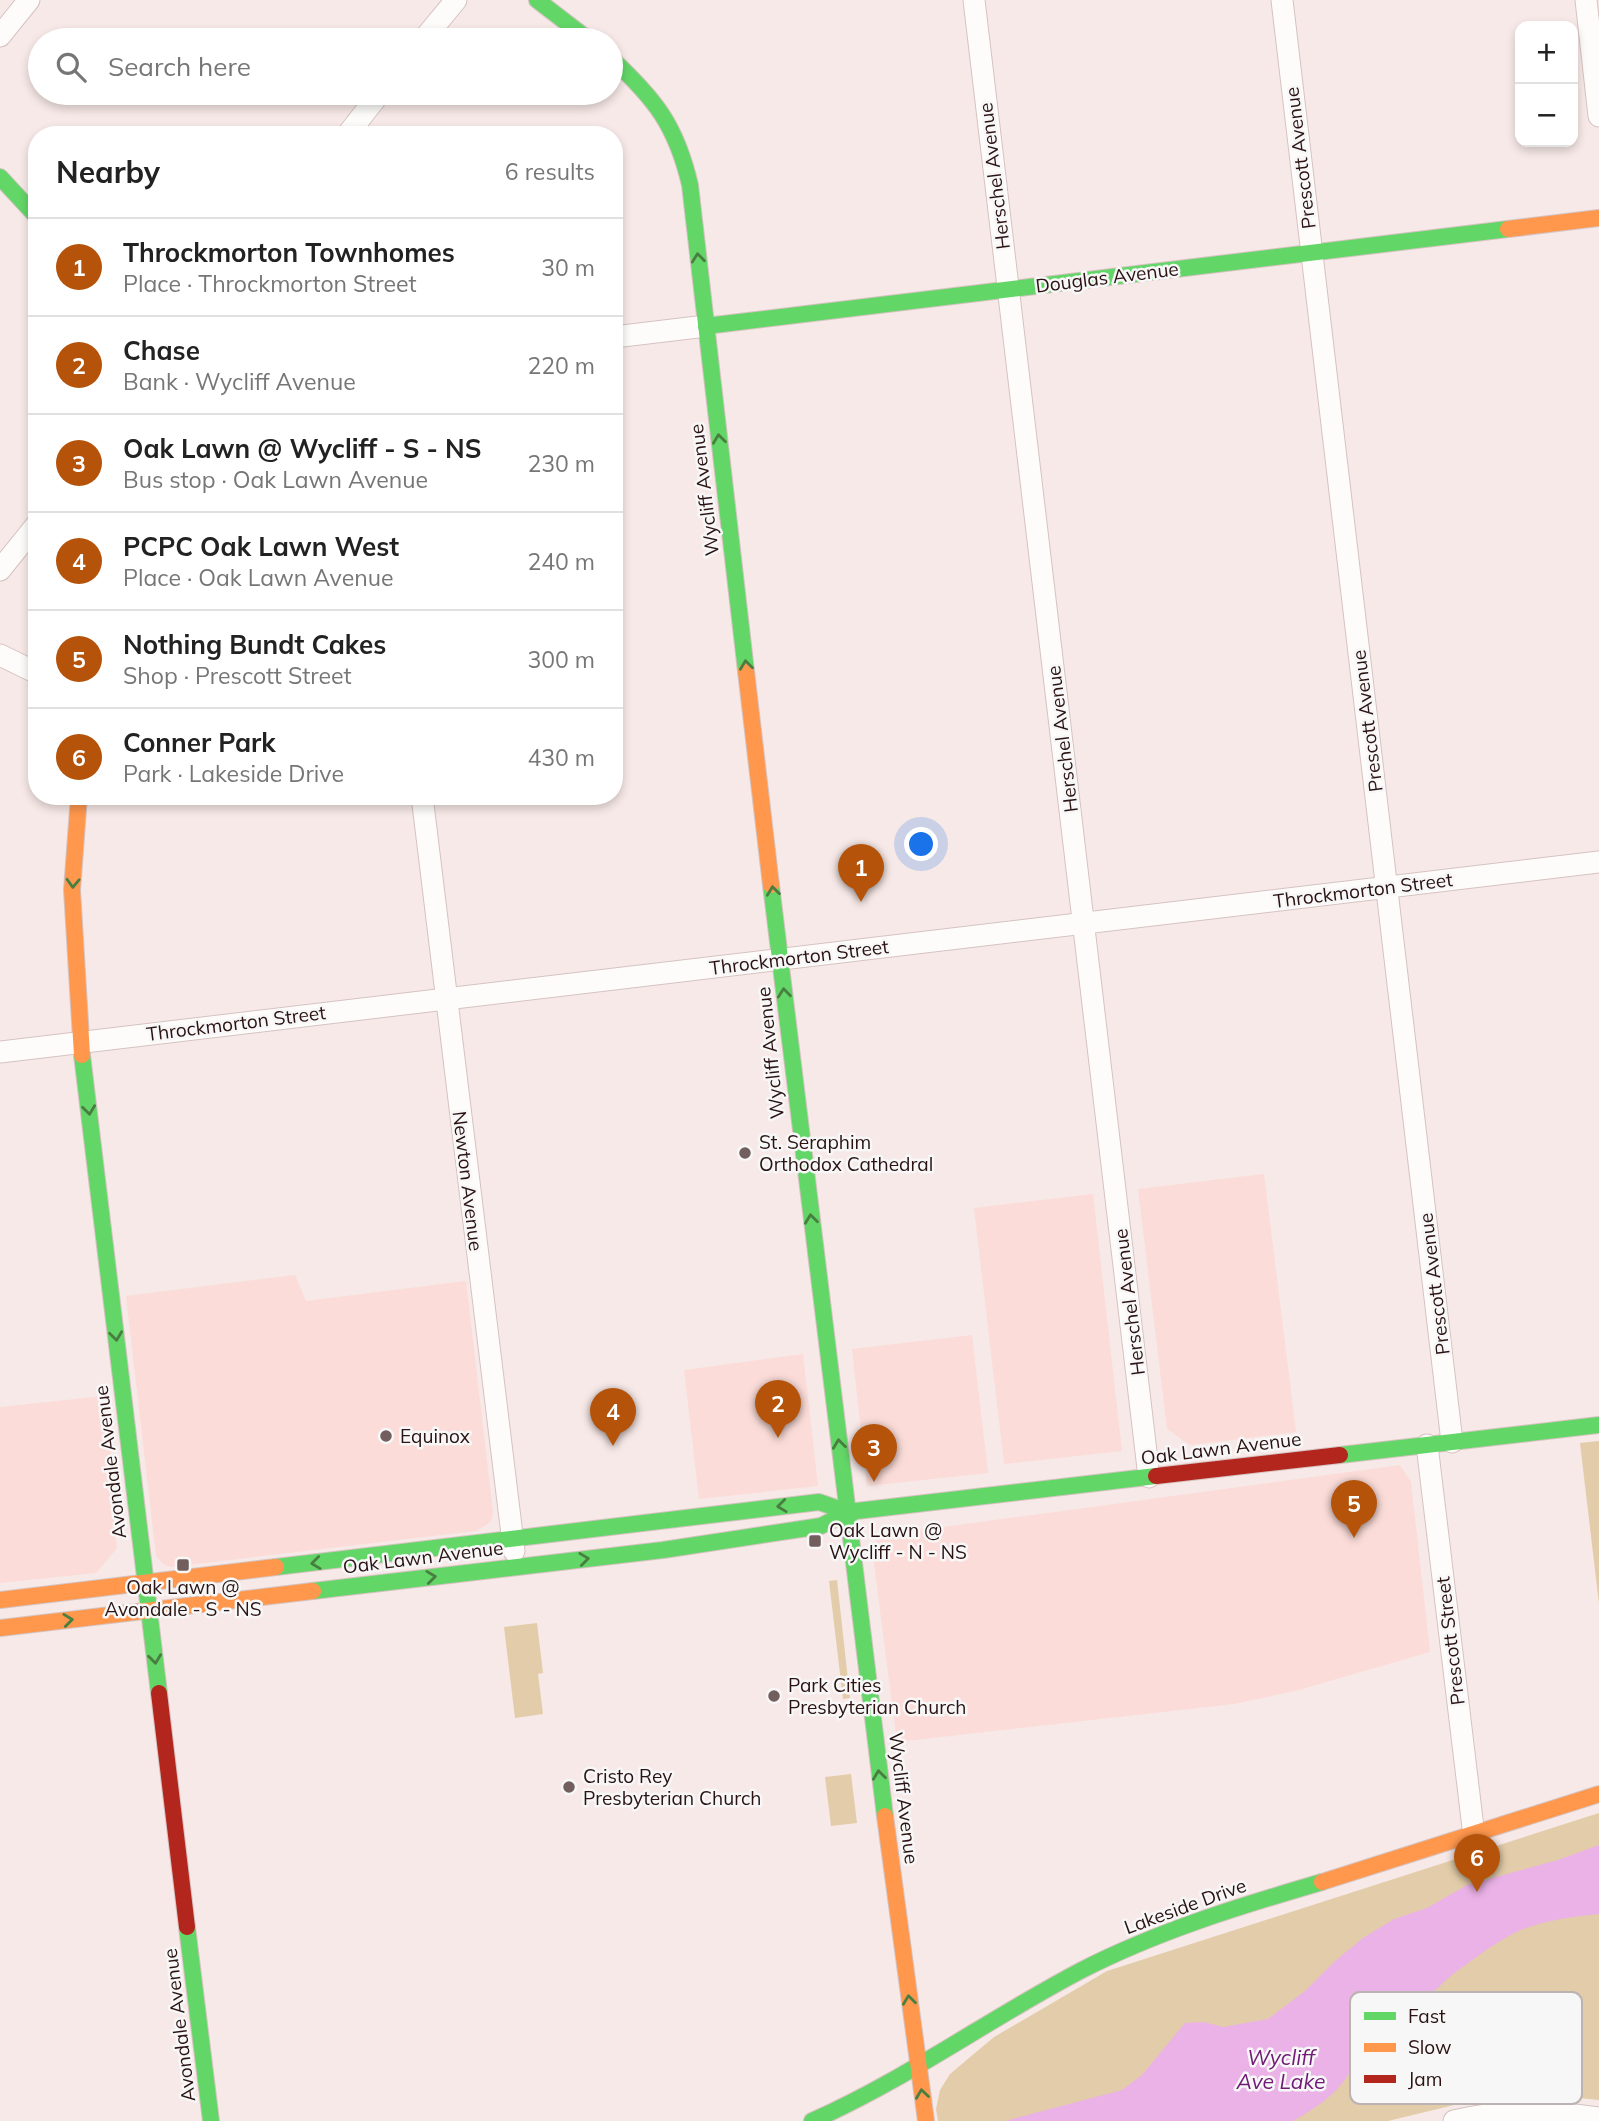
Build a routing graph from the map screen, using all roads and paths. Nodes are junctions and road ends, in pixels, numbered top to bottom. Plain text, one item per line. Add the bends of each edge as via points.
1 (29, 0) edge
2 (456, 0) edge
3 (537, 0) edge
4 (974, 0) edge
5 (1282, 0) edge
6 (1586, 0) edge
7 (434, 28) edge
8 (573, 28) edge
9 (0, 36) edge
10 (623, 70) edge
11 (371, 105) edge
12 (1599, 116) edge
13 (354, 126) edge
14 (0, 177) edge
15 (28, 207) edge
16 (1599, 218) edge
17 (1311, 252) junction
18 (1007, 289) junction
19 (706, 326) junction
20 (623, 336) edge
21 (28, 535) edge
22 (0, 570) edge
23 (0, 654) edge
24 (28, 668) edge
25 (78, 805) edge
26 (423, 805) edge
27 (1599, 862) edge
28 (1387, 887) junction
29 (1084, 923) junction
30 (781, 959) junction
31 (446, 999) junction
32 (80, 1042) junction
33 (0, 1052) edge
34 (1599, 1425) edge
35 (1452, 1442) junction
36 (1427, 1445) junction
37 (1149, 1477) junction
38 (848, 1512) junction
39 (513, 1539) junction
40 (467, 1545) junction
41 (516, 1567) junction
42 (471, 1572) junction
43 (146, 1583) junction
44 (0, 1600) edge
45 (149, 1611) junction
46 (0, 1628) edge
47 (1599, 1794) edge
48 (1474, 1836) junction
49 (918, 2068) junction
50 (1599, 2118) edge
51 (211, 2121) edge
52 (812, 2121) edge
53 (926, 2121) edge
54 (1454, 2121) edge

1 - 9 street
2 - 7 street
3 - 8 main road
4 - 18 street, Herschel Avenue
5 - 17 street, Prescott Avenue
6 - 12 street
19 -> 10 main road, Wycliff Avenue via 690,185 679,142 657,103
11 - 13 street
14 - 15 main road
16 - 17 main road, Douglas Avenue
17 - 18 main road, Douglas Avenue
17 - 28 street, Prescott Avenue
18 - 19 main road, Douglas Avenue
18 - 29 street, Herschel Avenue
19 - 20 street, Douglas Avenue
30 -> 19 main road, Wycliff Avenue
21 - 22 street
23 - 24 street
25 -> 32 main road, Avondale Avenue via 72,890
26 - 31 street, Newton Avenue
27 - 28 street, Throckmorton Street
28 - 29 street, Throckmorton Street
28 - 35 street, Prescott Avenue
29 - 30 street, Throckmorton Street
29 - 37 street, Herschel Avenue
30 - 31 street, Throckmorton Street
38 -> 30 main road, Wycliff Avenue
31 - 32 street, Throckmorton Street
31 - 39 street, Newton Avenue
32 - 33 street, Throckmorton Street
32 -> 43 main road, Avondale Avenue
34 - 35 main road, Oak Lawn Avenue
35 - 36 main road, Oak Lawn Avenue
36 - 37 main road, Oak Lawn Avenue
36 - 48 street, Prescott Street
37 - 38 main road, Oak Lawn Avenue
38 -> 39 main road, Oak Lawn Avenue via 819,1502
41 -> 38 main road, Oak Lawn Avenue via 821,1526
49 -> 38 main road, Wycliff Avenue
39 - 40 main road, Oak Lawn Avenue
39 - 41 street, Newton Avenue
40 - 42 main road
40 -> 43 main road, Oak Lawn Avenue
41 - 42 main road, Oak Lawn Avenue
45 -> 42 main road, Oak Lawn Avenue
43 - 44 main road, Oak Lawn Avenue
43 - 45 main road, Avondale Avenue
46 -> 45 main road, Oak Lawn Avenue
45 -> 51 main road, Avondale Avenue
47 - 48 main road, Lakeside Drive
48 - 49 main road, Lakeside Drive via 1255,1903 1124,1950 1061,1980
49 - 52 main road, Lakeside Drive
53 -> 49 main road, Wycliff Avenue
50 - 54 street via 1542,2112

